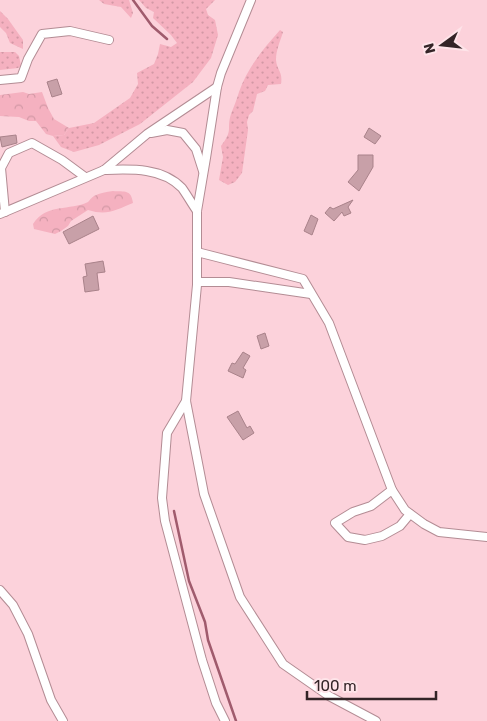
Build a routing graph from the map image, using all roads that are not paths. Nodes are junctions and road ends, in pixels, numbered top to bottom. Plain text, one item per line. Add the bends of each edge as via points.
1 (251, 0) edge
2 (109, 40) dead end
3 (0, 80) edge
4 (217, 87) junction
5 (147, 134) junction
6 (104, 170) junction
7 (203, 172) junction
8 (85, 177) junction
9 (197, 211) junction
10 (3, 213) edge
11 (196, 252) junction
12 (197, 282) junction
13 (312, 294) junction
14 (186, 401) junction
15 (392, 490) junction
16 (410, 514) junction
17 (487, 537) edge
18 (0, 590) edge
19 (63, 721) edge
20 (226, 721) edge
21 (376, 721) edge

1 - 4 street
2 - 3 street via 70,31 42,34 20,78
4 - 5 street
4 - 7 street
5 - 6 street
5 - 7 street via 167,130 183,133 196,150
6 - 8 street
6 - 9 street via 134,169 169,178 181,188
7 - 9 street
8 - 10 street
8 - 10 street via 32,143 9,153 1,168
9 - 11 street
11 - 12 street
11 - 13 street via 302,279
12 - 13 street via 230,282
12 - 14 street
13 - 15 street via 329,323
14 - 20 street via 167,433 162,498 165,521 202,660 216,703
14 - 21 street via 204,494 240,596 283,664 329,696
15 - 16 street
15 - 16 street via 371,506 352,512 335,523 348,537 365,540 382,536 400,526
16 - 17 street via 439,532
18 - 19 street via 13,604 28,634 51,700

